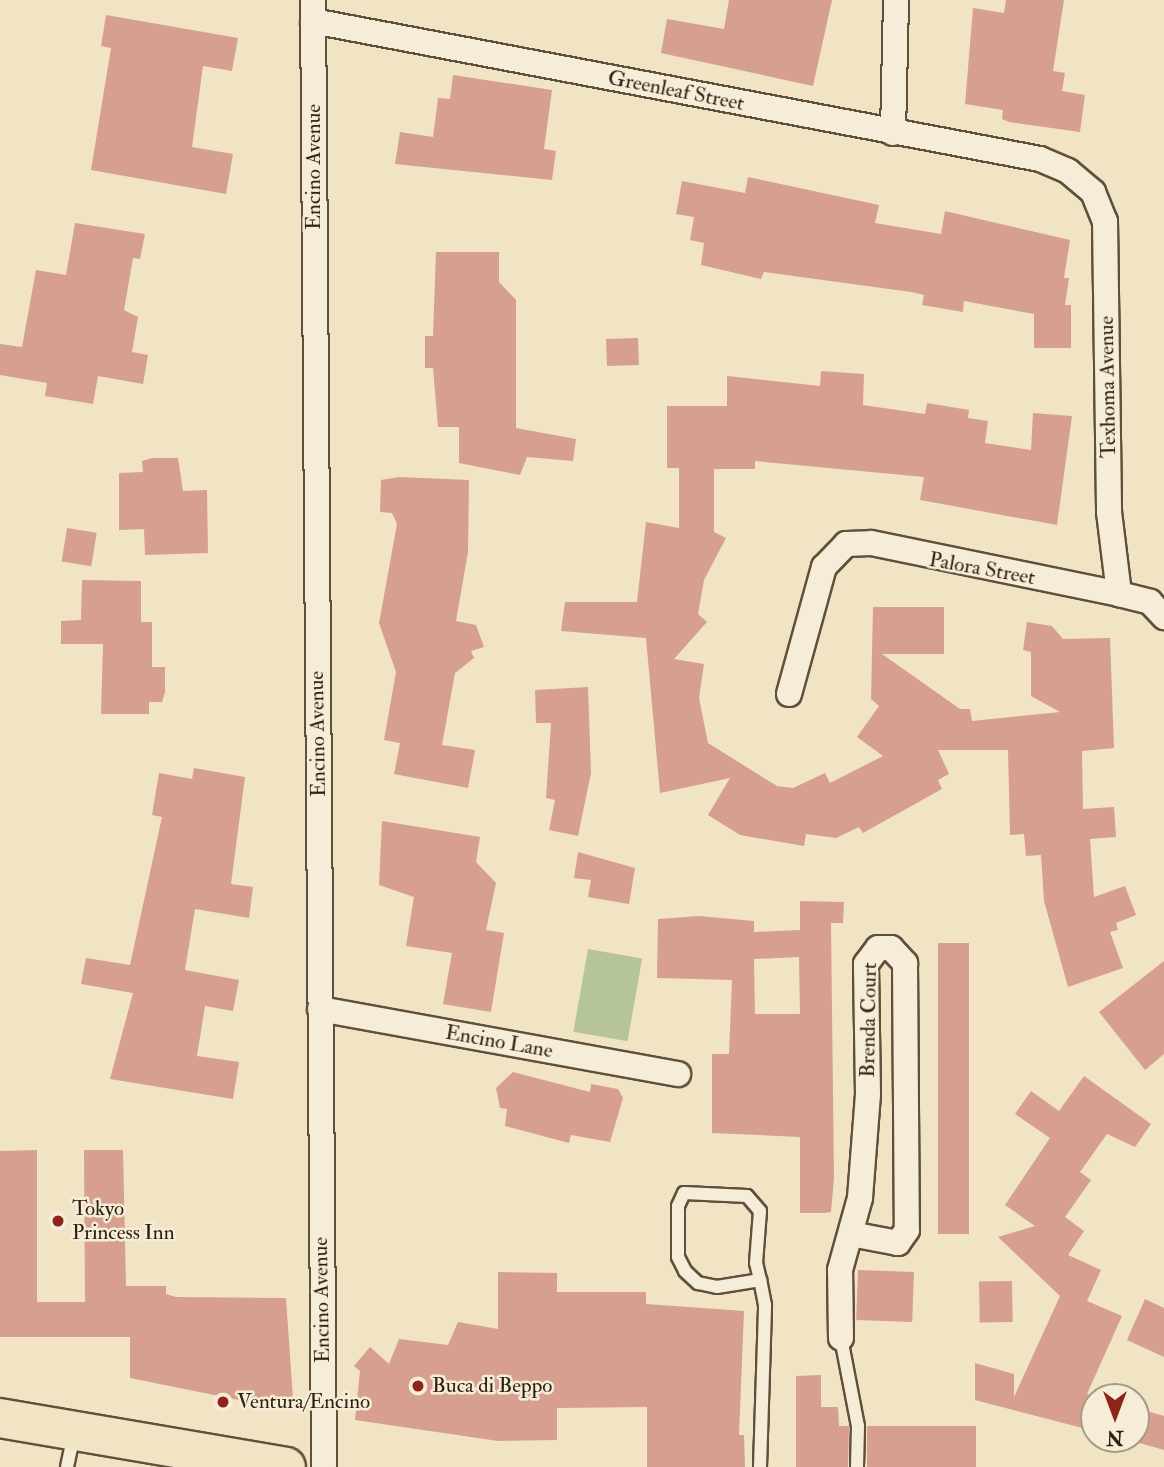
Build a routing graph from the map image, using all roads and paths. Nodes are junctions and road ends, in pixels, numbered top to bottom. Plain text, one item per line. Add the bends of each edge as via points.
1 (896, 0) edge
2 (313, 10) edge
3 (892, 134) junction
4 (1040, 159) joint
5 (1119, 594) junction
6 (1164, 617) edge
7 (789, 694) dead end
8 (320, 1009) junction
9 (678, 1074) dead end
10 (868, 1094) junction
11 (906, 1095) junction
12 (851, 1234) junction
13 (760, 1280) junction
14 (841, 1338) joint
15 (0, 1418) edge
16 (71, 1449) edge
17 (286, 1467) edge
18 (324, 1467) edge
19 (760, 1467) edge
20 (857, 1467) edge

1 - 3 street
2 - 3 street, Greenleaf Street
2 - 8 street, Encino Avenue
3 - 4 street, Greenleaf Street
4 - 5 street, Texhoma Avenue via 1093,192 1105,221 1109,512
5 - 6 street via 1150,602
5 - 7 street, Palora Street via 871,543 846,544 824,568
8 - 9 street, Encino Lane
8 - 18 street, Encino Avenue
10 - 11 street, Brenda Court
10 - 11 street, Brenda Court via 866,964 878,948 891,948 905,963
10 - 12 street, Brenda Court
11 - 12 street, Brenda Court via 905,1238 898,1243
12 - 14 street, Brenda Court via 841,1270
13 - 13 lane via 760,1210 754,1201 684,1194 678,1206 678,1256 685,1271 698,1283 717,1287
13 - 19 lane via 765,1305
14 - 20 lane, Brenda Court via 858,1426
15 - 16 main road
16 - 17 main road

